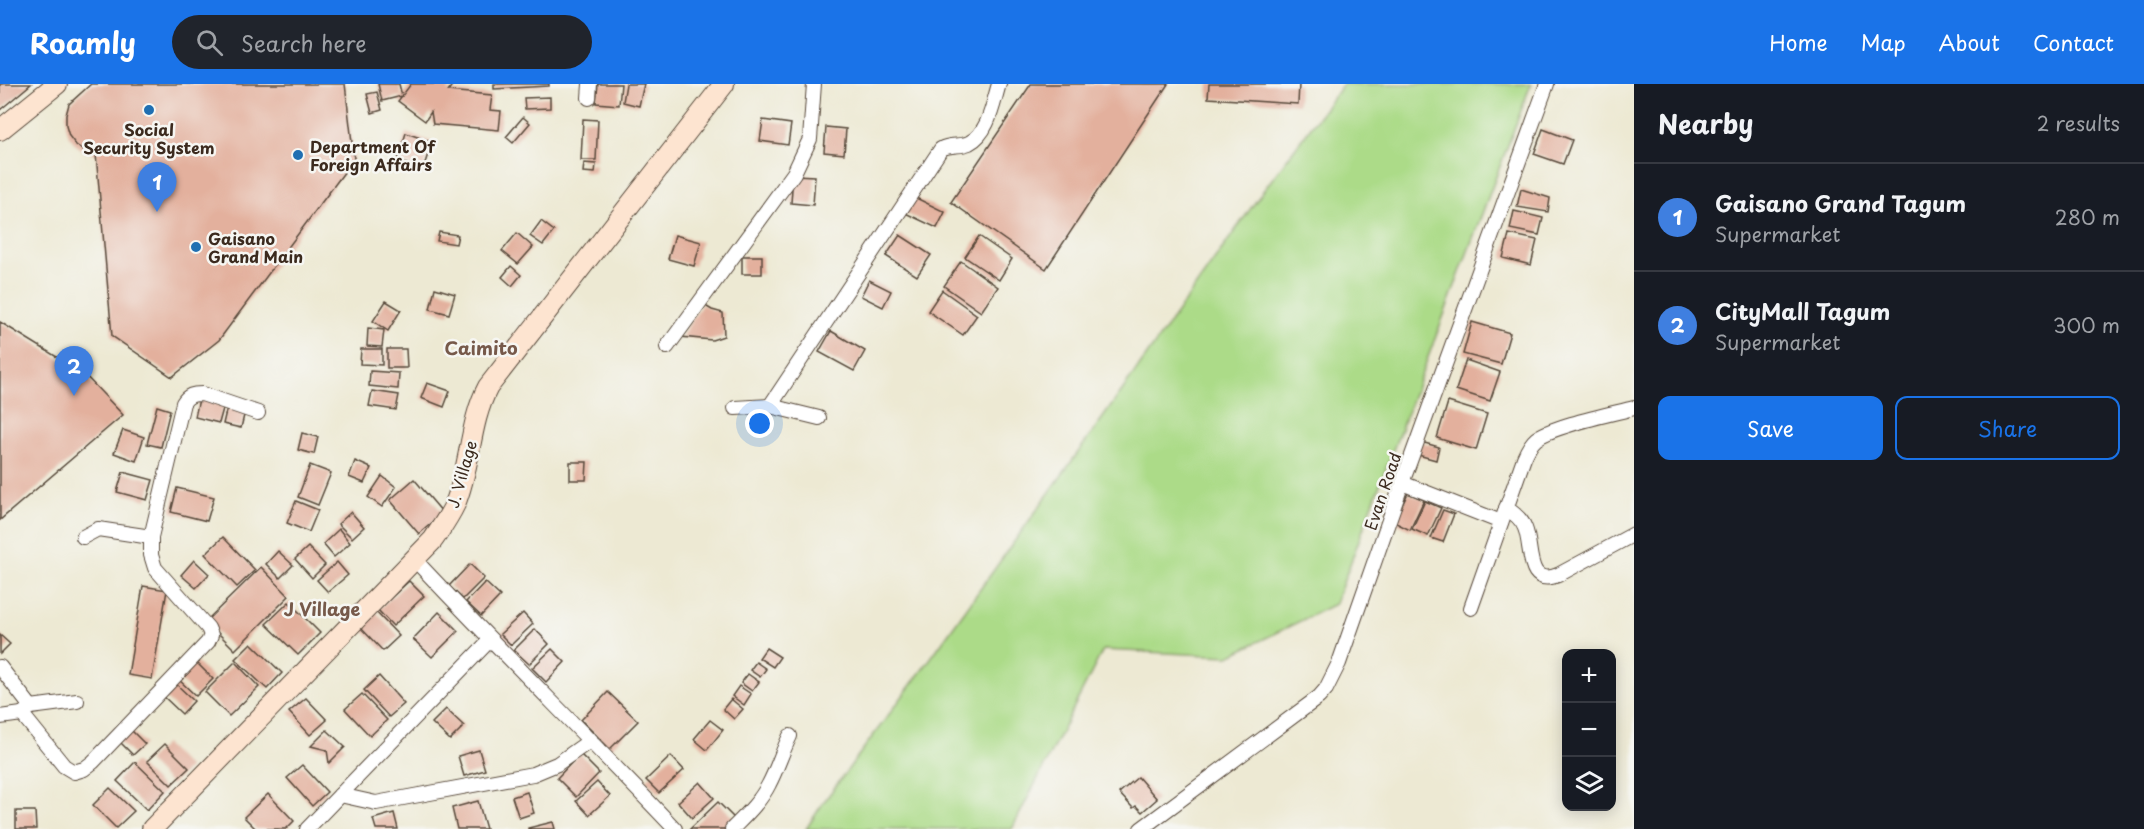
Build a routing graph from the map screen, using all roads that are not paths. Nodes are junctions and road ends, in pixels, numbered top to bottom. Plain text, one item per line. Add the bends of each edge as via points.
1 (57, 84) edge
2 (590, 84) edge
3 (724, 84) edge
4 (814, 84) edge
5 (999, 84) edge
6 (1547, 84) edge
7 (589, 98) dead end
8 (0, 130) edge
9 (668, 347) dead end
10 (770, 406) junction
11 (735, 408) dead end
12 (1634, 408) edge
13 (258, 413) dead end
14 (819, 418) dead end
15 (1402, 483) junction
16 (1506, 508) junction
17 (1501, 522) junction
18 (1634, 534) edge
19 (83, 537) dead end
20 (151, 537) junction
21 (415, 560) junction
22 (1471, 608) dead end
23 (490, 640) junction
24 (0, 667) edge
25 (77, 701) dead end
26 (27, 711) junction
27 (0, 717) edge
28 (790, 736) dead end
29 (591, 740) junction
30 (340, 795) junction
31 (154, 829) edge
32 (307, 829) edge
33 (675, 829) edge
34 (732, 829) edge
35 (1141, 829) edge

1 - 8 street
2 - 7 street
3 - 21 street, J. Village via 488,387 477,411 456,502
4 - 9 street via 810,139 804,155
5 - 10 street via 986,125 967,144 941,149
6 - 15 street, Evan Road
10 - 11 street
10 - 14 street
12 - 16 street via 1552,431 1534,441 1527,449
13 - 20 street via 202,394 186,399
15 - 17 street
15 - 35 street, Evan Road via 1340,663 1326,689
16 - 17 street
16 - 18 street via 1525,528 1535,572 1549,579
17 - 22 street
19 - 20 street via 98,529
20 - 26 street via 155,568 208,628 208,642 84,769 74,772 64,766
21 - 23 street
21 - 31 street, J. Village
23 - 29 street
23 - 30 street
24 - 26 street
25 - 26 street
26 - 27 street
28 - 34 street via 770,783
29 - 30 street via 557,764 533,774 376,803
29 - 33 street
30 - 32 street

